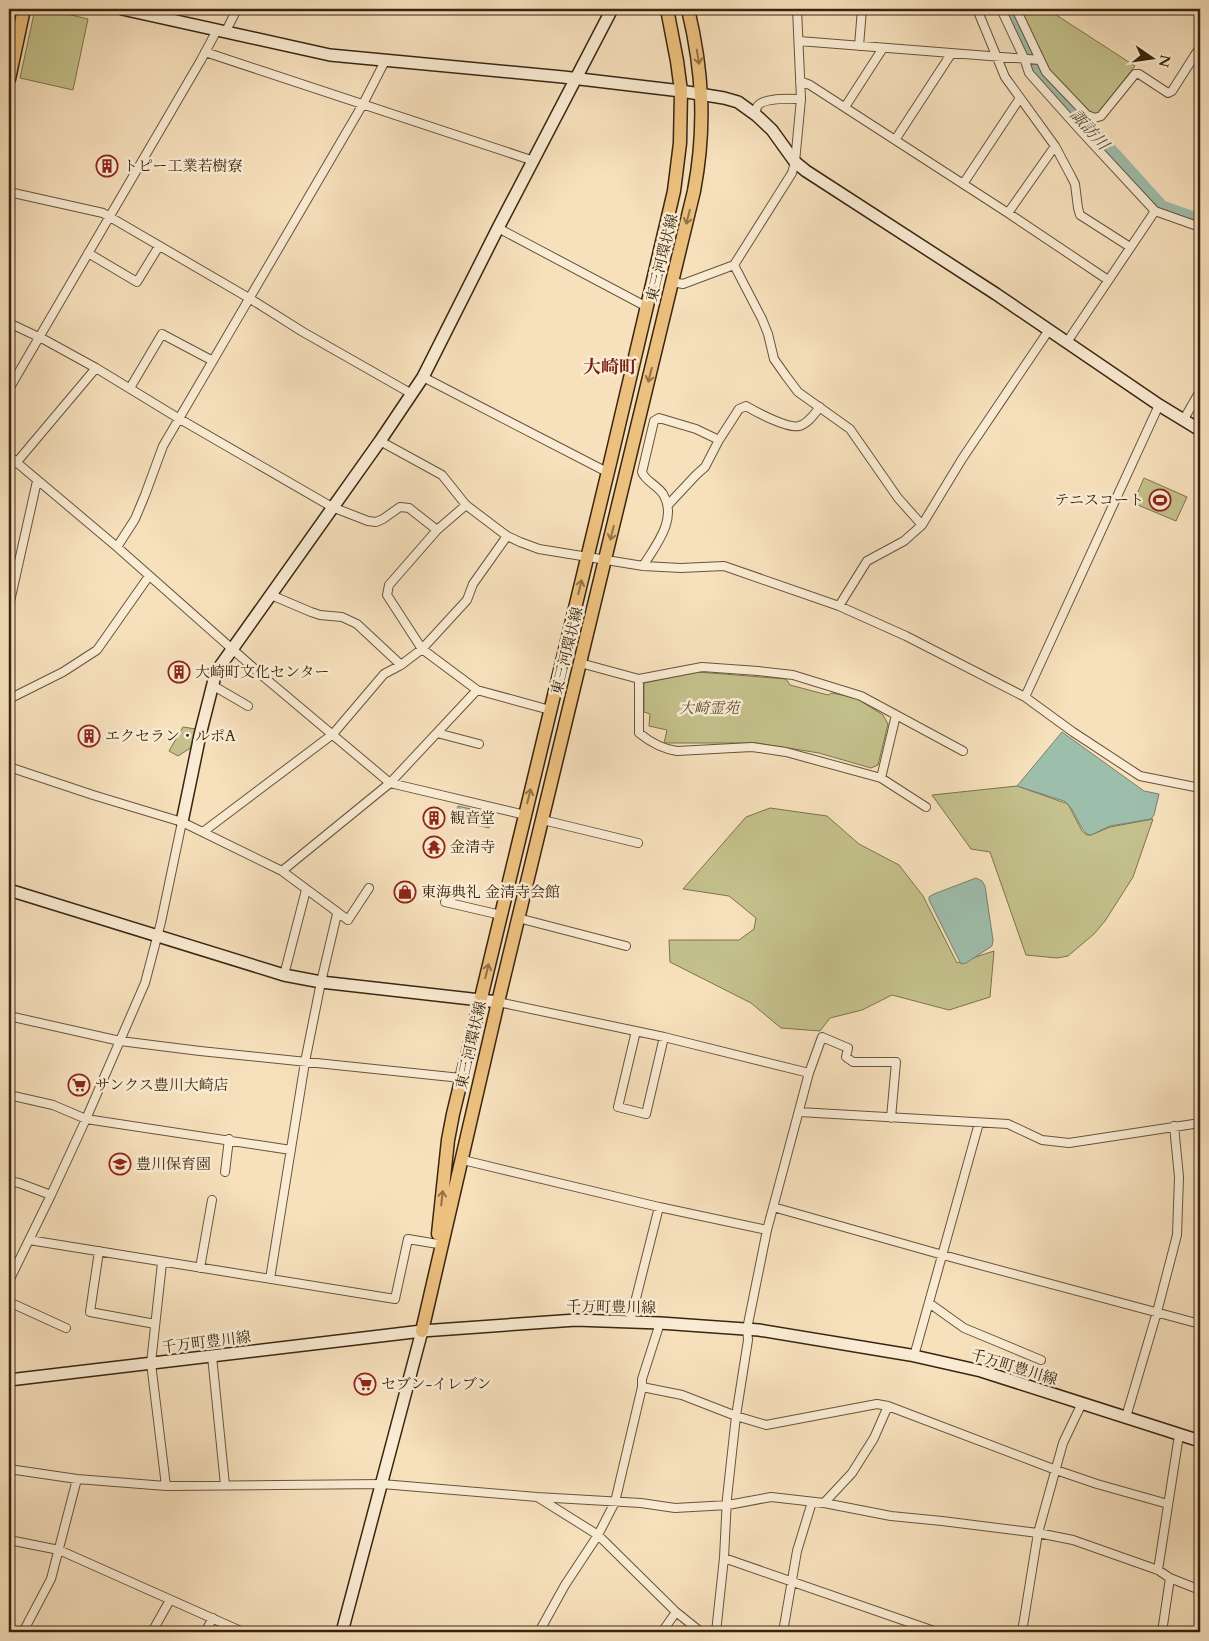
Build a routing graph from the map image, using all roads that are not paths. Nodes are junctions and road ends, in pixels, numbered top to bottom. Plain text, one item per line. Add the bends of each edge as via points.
1 (24, 9) edge
2 (122, 9) edge
3 (238, 9) edge
4 (612, 9) edge
5 (667, 9) edge
6 (688, 9) edge
7 (796, 9) edge
8 (862, 9) edge
9 (977, 9) edge
10 (1001, 9) edge
11 (1016, 9) edge
12 (222, 30) junction
13 (798, 41) junction
14 (859, 46) junction
15 (1200, 47) edge
16 (883, 48) junction
17 (205, 52) junction
18 (951, 54) junction
19 (997, 57) junction
20 (1024, 58) junction
21 (1040, 60) junction
22 (385, 61) junction
23 (9, 79) edge
24 (576, 79) junction
25 (800, 81) junction
26 (681, 91) junction
27 (702, 94) junction
28 (1020, 98) junction
29 (801, 99) junction
30 (363, 104) junction
31 (845, 108) junction
32 (756, 115) junction
33 (895, 140) junction
34 (1055, 146) junction
35 (534, 160) junction
36 (795, 162) junction
37 (963, 184) junction
38 (9, 192) edge
39 (1155, 211) junction
40 (1008, 213) junction
41 (109, 217) junction
42 (1200, 227) edge
43 (498, 228) junction
44 (159, 246) junction
45 (1130, 248) junction
46 (88, 253) junction
47 (734, 264) junction
48 (1108, 280) junction
49 (672, 282) junction
50 (249, 298) junction
51 (647, 306) junction
52 (9, 323) edge
53 (1049, 330) junction
54 (39, 337) junction
55 (1067, 342) junction
56 (213, 361) junction
57 (96, 368) junction
58 (423, 377) junction
59 (130, 388) junction
60 (9, 389) edge
61 (1200, 391) edge
62 (412, 394) junction
63 (1160, 405) junction
64 (820, 407) junction
65 (178, 418) junction
66 (1184, 419) junction
67 (1200, 430) edge
68 (719, 440) junction
69 (380, 441) junction
70 (9, 456) edge
71 (16, 462) junction
72 (607, 472) junction
73 (37, 481) junction
74 (466, 505) junction
75 (668, 505) junction
76 (332, 507) junction
77 (922, 525) junction
78 (437, 530) junction
79 (507, 536) junction
80 (117, 547) junction
81 (587, 557) junction
82 (606, 560) junction
83 (644, 566) junction
84 (150, 576) junction
85 (271, 594) junction
86 (9, 606) edge
87 (839, 606) junction
88 (232, 647) junction
89 (422, 649) junction
90 (580, 663) junction
91 (401, 665) junction
92 (639, 679) junction
93 (212, 686) junction
94 (477, 690) junction
95 (1025, 698) junction
96 (9, 699) edge
97 (248, 706) dead end
98 (550, 710) junction
99 (896, 715) junction
100 (437, 733) junction
101 (333, 734) junction
102 (479, 744) dead end
103 (963, 751) dead end
104 (9, 767) edge
105 (880, 778) junction
106 (390, 783) junction
107 (1200, 788) edge
108 (926, 806) dead end
109 (525, 815) junction
110 (543, 820) junction
111 (182, 822) junction
112 (204, 832) junction
113 (638, 843) dead end
114 (282, 871) junction
115 (369, 888) dead end
116 (9, 890) edge
117 (306, 890) junction
118 (445, 902) dead end
119 (338, 914) junction
120 (500, 916) junction
121 (518, 918) junction
122 (157, 937) junction
123 (626, 946) dead end
124 (284, 975) junction
125 (321, 982) junction
126 (480, 1000) junction
127 (498, 1002) junction
128 (9, 1016) edge
129 (636, 1031) junction
130 (664, 1037) junction
131 (120, 1041) junction
132 (304, 1062) junction
133 (809, 1074) junction
134 (461, 1078) junction
135 (9, 1095) edge
136 (799, 1112) junction
137 (86, 1118) junction
138 (891, 1118) junction
139 (979, 1122) junction
140 (1200, 1123) edge
141 (1174, 1126) junction
142 (229, 1140) junction
143 (290, 1150) junction
144 (463, 1160) junction
145 (225, 1172) dead end
146 (9, 1181) edge
147 (51, 1195) junction
148 (212, 1200) dead end
149 (659, 1207) junction
150 (773, 1207) junction
151 (767, 1230) junction
152 (29, 1240) junction
153 (438, 1244) junction
154 (99, 1251) junction
155 (943, 1255) junction
156 (162, 1263) junction
157 (11, 1268) edge
158 (200, 1268) junction
159 (270, 1279) junction
160 (9, 1281) edge
161 (430, 1299) junction
162 (9, 1302) edge
163 (929, 1303) junction
164 (1157, 1312) junction
165 (630, 1322) junction
166 (660, 1323) junction
167 (155, 1324) junction
168 (1200, 1324) edge
169 (66, 1328) dead end
170 (747, 1329) junction
171 (422, 1331) junction
172 (212, 1356) junction
173 (914, 1356) junction
174 (1041, 1360) dead end
175 (151, 1363) junction
176 (9, 1380) edge
177 (642, 1387) junction
178 (1082, 1403) junction
179 (888, 1406) junction
180 (736, 1416) junction
181 (1126, 1417) junction
182 (1179, 1435) junction
183 (1200, 1441) edge
184 (9, 1469) edge
185 (1056, 1470) junction
186 (77, 1479) junction
187 (382, 1484) junction
188 (225, 1485) junction
189 (166, 1486) junction
190 (537, 1497) junction
191 (615, 1502) junction
192 (812, 1502) junction
193 (824, 1503) junction
194 (1168, 1504) junction
195 (728, 1505) junction
196 (1038, 1533) junction
197 (598, 1535) junction
198 (9, 1540) edge
199 (59, 1550) junction
200 (724, 1558) junction
201 (1158, 1570) junction
202 (1170, 1578) junction
203 (791, 1582) junction
204 (1200, 1590) edge
205 (170, 1600) junction
206 (676, 1612) junction
207 (213, 1618) junction
208 (24, 1632) edge
209 (152, 1632) edge
210 (205, 1632) edge
211 (243, 1632) edge
212 (342, 1632) edge
213 (539, 1632) edge
214 (662, 1632) edge
215 (702, 1632) edge
216 (716, 1632) edge
217 (783, 1632) edge
218 (938, 1632) edge
219 (1022, 1632) edge
220 (1162, 1632) edge

1 - 23 main road
2 - 12 street
3 - 12 street
4 - 24 street
5 - 26 main road, 東三河環状線
6 -> 27 main road, 東三河環状線
7 - 13 street
8 - 14 street
9 - 19 street
10 - 20 street
11 - 21 street
12 - 17 street
12 - 22 street via 330,55
13 - 14 street
13 - 25 street
14 - 16 street
15 - 21 street via 1172,91 1168,93 1134,74 1101,116 1095,118 1087,115 1046,72
16 - 18 street
16 - 31 street
17 - 30 street
17 - 41 street
18 - 19 street
18 - 33 street
19 - 20 street
19 - 28 street
20 - 21 street
20 - 39 street via 1028,73
22 - 24 street
22 - 30 street
24 - 26 street
24 - 35 street
25 - 29 street
25 - 31 street
26 - 27 street
26 - 51 main road, 東三河環状線 via 680,143 674,192
27 - 32 street via 738,102
27 -> 49 main road, 東三河環状線 via 700,158
28 - 34 street
28 - 37 street
29 - 32 street via 761,102
29 - 36 street
30 - 35 street
30 - 50 street
31 - 33 street
32 - 36 street via 772,130
33 - 37 street
34 - 40 street
34 - 45 street via 1075,184 1080,214
35 - 43 street
36 - 47 street via 792,173
36 - 53 street
37 - 40 street
38 - 41 street
39 - 42 street
39 - 45 street
40 - 48 street
41 - 44 street
41 - 46 street
43 - 51 street
43 - 58 street
44 - 46 street via 137,282
44 - 50 street
45 - 48 street
46 - 54 street
47 - 49 street via 683,284
47 - 64 street via 762,319 774,359 798,392
48 - 55 street
49 -> 82 main road, 東三河環状線
50 - 56 street
50 - 62 street
51 - 72 main road, 東三河環状線
52 - 54 street
53 - 55 street
53 - 77 street via 962,459
54 - 57 street
54 - 60 street
55 - 63 street
56 - 59 street via 162,334
56 - 65 street
57 - 59 street
57 - 71 street
58 - 62 street
58 - 72 street
59 - 65 street
61 - 66 street
62 - 69 street
63 - 66 street
63 - 95 street
64 - 68 street via 801,426 794,426 768,418 746,406 738,409
64 - 77 street via 850,429 898,498
65 - 76 street
65 - 80 street via 163,446 135,518
66 - 67 street
68 - 75 street via 705,467
68 - 75 street via 696,429 659,418 654,420 642,472
69 - 74 street via 442,475
69 - 76 street
70 - 71 street
71 - 73 street
72 - 81 main road, 東三河環状線
73 - 80 street
73 - 86 street
74 - 78 street
74 - 79 street
75 - 83 street via 666,524
76 - 78 street via 376,522 400,507 409,508
76 - 85 street
77 - 87 street via 904,541 867,561
78 - 89 street via 389,585 387,595
79 - 81 street via 540,548
79 - 89 street via 473,584 466,600
80 - 84 street
81 - 82 street
98 -> 81 main road, 東三河環状線
82 - 83 street
82 - 90 main road, 東三河環状線
83 - 87 street via 724,566
84 - 88 street
84 - 96 street via 96,650 63,672
85 - 88 street
85 - 91 street via 311,612 357,624
87 - 95 street via 906,636
88 - 93 street via 216,672
88 - 101 street
89 - 91 street
89 - 94 street
90 - 92 street
90 - 110 main road, 東三河環状線
91 - 101 street via 384,674
92 - 99 street via 702,667 793,675 861,696
92 - 105 street via 640,733 669,750 752,747 786,752
93 - 97 street
93 - 111 street
94 - 98 street
94 - 100 street
95 - 107 street via 1140,776
109 -> 98 main road, 東三河環状線
99 - 103 street
99 - 105 street
100 - 102 street
100 - 106 street
101 - 106 street
101 - 112 street
104 - 111 street
105 - 108 street
106 - 109 street
106 - 114 street
109 - 120 main road, 東三河環状線
110 - 113 street
110 - 121 main road, 東三河環状線
111 - 112 street
111 - 122 street
112 - 114 street
114 - 117 street
115 - 119 street via 348,920
116 - 122 street
117 - 119 street
117 - 124 street
118 - 120 street
119 - 125 street
126 -> 120 main road, 東三河環状線
121 - 123 street
121 - 127 main road, 東三河環状線
122 - 124 street
122 - 131 street via 145,983
124 - 125 street
125 - 126 street
125 - 132 street
126 - 127 street
126 - 134 main road, 東三河環状線
127 - 129 street
127 - 144 main road, 東三河環状線
128 - 131 street
129 - 130 street
129 - 130 street via 618,1107 646,1114
130 - 133 street
131 - 132 street
131 - 137 street
132 - 134 street
132 - 143 street
133 - 136 street
133 - 138 street via 822,1037 848,1048 846,1057 853,1062 896,1062
153 -> 134 main road, 東三河環状線 via 448,1140
135 - 137 street via 53,1104
136 - 138 street
136 - 150 street
137 - 142 street
137 - 147 street
138 - 139 street
139 - 141 street via 1008,1124 1042,1140 1069,1143
139 - 155 street
140 - 141 street
141 - 164 street via 1179,1177 1177,1235
142 - 143 street
142 - 145 street
143 - 159 street
144 - 149 street
144 - 161 main road, 東三河環状線
146 - 147 street
147 - 152 street
148 - 158 street
149 - 151 street
149 - 165 street
150 - 151 street
150 - 155 street
151 - 170 street
152 - 154 street
152 - 157 street
153 - 159 street via 408,1239 395,1299
153 - 161 main road, 東三河環状線
154 - 156 street
154 - 167 street via 90,1312
155 - 163 street
155 - 164 street
156 - 158 street
156 - 167 street
157 - 160 street
158 - 159 street
161 - 171 main road, 東三河環状線
162 - 169 street
163 - 173 street
163 - 174 street via 964,1328
164 - 168 street
164 - 181 street
165 - 166 street, 千万町豊川線
165 - 171 street, 千万町豊川線 via 576,1320
166 - 170 street, 千万町豊川線
166 - 177 street
167 - 175 street
170 - 173 street, 千万町豊川線
170 - 180 street
171 - 172 street, 千万町豊川線
171 - 187 street
172 - 175 street, 千万町豊川線
172 - 188 street
173 - 178 street, 千万町豊川線 via 981,1371
175 - 176 street, 千万町豊川線
175 - 189 street
177 - 180 street via 682,1395
177 - 191 street
178 - 181 street, 千万町豊川線
178 - 185 street via 1063,1442
179 - 180 street via 878,1404 766,1425
179 - 185 street
179 - 193 street via 874,1438 852,1473
180 - 195 street
181 - 182 street, 千万町豊川線
182 - 183 street, 千万町豊川線
182 - 194 street
184 - 186 street
185 - 194 street
185 - 196 street
186 - 189 street
186 - 199 street
187 - 188 street
187 - 190 street
187 - 212 street
188 - 189 street
190 - 191 street
190 - 197 street
191 - 195 street via 675,1508
191 - 197 street
192 - 193 street
192 - 195 street via 771,1497
192 - 203 street
193 - 196 street via 891,1516
194 - 201 street
195 - 200 street
196 - 201 street via 1073,1540
196 - 219 street
197 - 206 street
197 - 213 street
198 - 199 street
199 - 205 street
199 - 208 street via 51,1579
200 - 203 street
200 - 216 street
201 - 202 street
202 - 204 street
202 - 220 street
203 - 217 street
203 - 218 street
205 - 207 street
205 - 209 street
206 - 214 street
206 - 215 street
207 - 210 street
207 - 211 street

